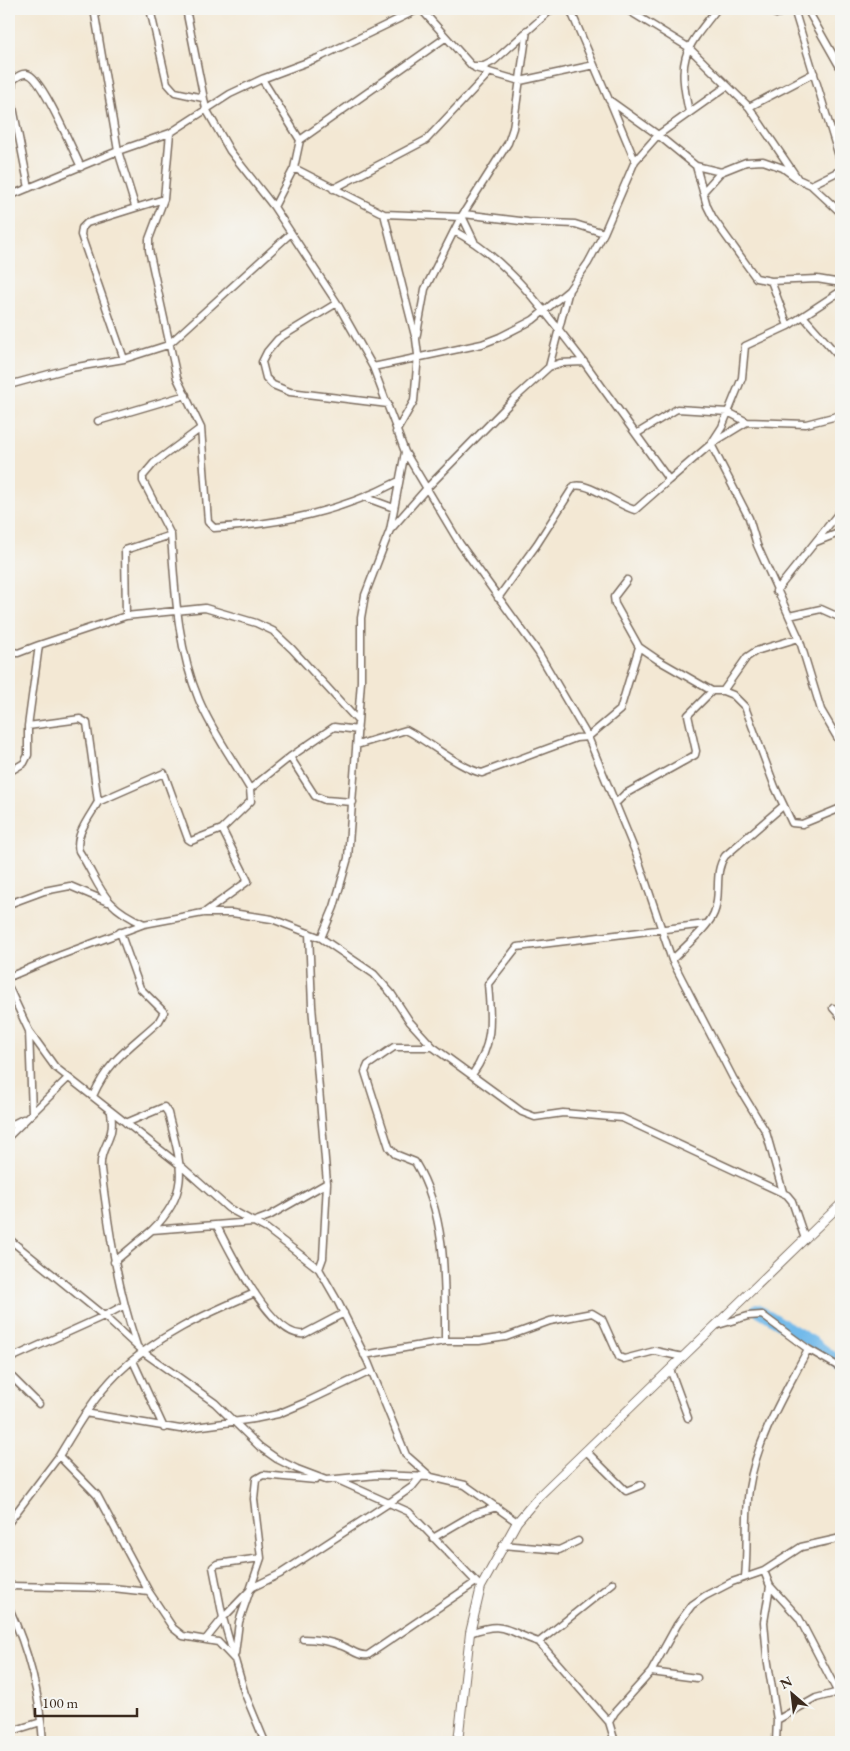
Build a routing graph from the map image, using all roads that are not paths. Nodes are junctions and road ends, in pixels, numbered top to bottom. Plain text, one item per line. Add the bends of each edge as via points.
1 (94, 9) edge
2 (150, 9) edge
3 (186, 9) edge
4 (420, 9) edge
5 (552, 9) edge
6 (570, 9) edge
7 (626, 9) edge
8 (716, 9) edge
9 (765, 9) edge
10 (794, 9) edge
11 (807, 9) edge
12 (527, 30) junction
13 (445, 38) junction
14 (688, 47) junction
15 (594, 65) junction
16 (472, 66) junction
17 (841, 69) edge
18 (489, 73) junction
19 (814, 73) junction
20 (262, 79) junction
21 (520, 81) junction
22 (727, 86) junction
23 (203, 98) junction
24 (609, 100) junction
25 (750, 107) junction
26 (206, 109) junction
27 (688, 112) junction
28 (170, 132) junction
29 (658, 135) junction
30 (300, 140) junction
31 (118, 151) junction
32 (635, 161) junction
33 (841, 163) edge
34 (696, 166) junction
35 (81, 167) junction
36 (294, 168) junction
37 (841, 170) edge
38 (721, 172) junction
39 (798, 179) junction
40 (811, 185) junction
41 (29, 188) junction
42 (332, 189) junction
43 (703, 192) junction
44 (9, 196) edge
45 (164, 199) junction
46 (135, 206) junction
47 (274, 207) junction
48 (841, 213) edge
49 (384, 214) junction
50 (462, 216) junction
51 (449, 218) junction
52 (454, 231) junction
53 (604, 233) junction
54 (290, 234) junction
55 (474, 242) junction
56 (771, 281) junction
57 (841, 283) edge
58 (569, 290) junction
59 (841, 291) edge
60 (337, 303) junction
61 (544, 311) junction
62 (803, 316) junction
63 (788, 326) junction
64 (560, 331) junction
65 (416, 339) junction
66 (168, 345) junction
67 (418, 356) junction
68 (124, 359) junction
69 (841, 359) edge
70 (584, 362) junction
71 (373, 367) junction
72 (550, 367) junction
73 (9, 385) edge
74 (186, 395) junction
75 (388, 404) junction
76 (728, 412) junction
77 (841, 415) edge
78 (98, 421) dead end
79 (747, 422) junction
80 (201, 428) junction
81 (396, 432) junction
82 (636, 434) junction
83 (712, 444) junction
84 (405, 452) junction
85 (669, 480) junction
86 (400, 481) junction
87 (427, 488) junction
88 (366, 498) junction
89 (394, 508) junction
90 (841, 510) edge
91 (390, 530) junction
92 (841, 532) edge
93 (171, 535) junction
94 (814, 543) junction
95 (627, 580) dead end
96 (776, 591) junction
97 (498, 598) junction
98 (176, 610) junction
99 (126, 616) junction
100 (789, 616) junction
101 (841, 618) edge
102 (799, 638) junction
103 (39, 645) junction
104 (640, 647) junction
105 (9, 650) edge
106 (712, 691) junction
107 (723, 691) junction
108 (358, 721) junction
109 (28, 726) junction
110 (358, 730) junction
111 (588, 737) junction
112 (841, 744) edge
113 (357, 745) junction
114 (290, 757) junction
115 (9, 772) edge
116 (250, 789) junction
117 (98, 802) junction
118 (353, 802) junction
119 (616, 803) junction
120 (783, 806) junction
121 (841, 808) edge
122 (222, 829) junction
123 (108, 902) junction
124 (9, 904) edge
125 (203, 913) junction
126 (144, 924) junction
127 (706, 924) junction
128 (661, 929) junction
129 (120, 932) junction
130 (309, 933) junction
131 (321, 938) junction
132 (672, 960) junction
133 (9, 978) edge
134 (9, 988) edge
135 (833, 1008) dead end
136 (841, 1017) edge
137 (29, 1032) junction
138 (434, 1047) junction
139 (472, 1075) junction
140 (68, 1078) junction
141 (93, 1096) junction
142 (111, 1112) junction
143 (30, 1115) junction
144 (126, 1123) junction
145 (9, 1126) edge
146 (9, 1136) edge
147 (181, 1166) junction
148 (327, 1183) junction
149 (783, 1192) junction
150 (841, 1204) edge
151 (253, 1222) junction
152 (217, 1226) junction
153 (152, 1230) junction
154 (9, 1239) edge
155 (805, 1239) junction
156 (114, 1262) junction
157 (319, 1269) junction
158 (255, 1293) junction
159 (123, 1306) junction
160 (344, 1313) junction
161 (104, 1316) junction
162 (718, 1325) junction
163 (445, 1340) junction
164 (138, 1347) junction
165 (808, 1349) junction
166 (143, 1352) junction
167 (364, 1355) junction
168 (683, 1357) junction
169 (9, 1358) edge
170 (133, 1361) junction
171 (841, 1368) edge
172 (670, 1369) junction
173 (371, 1371) junction
174 (9, 1374) edge
175 (39, 1404) dead end
176 (86, 1413) junction
177 (688, 1418) dead end
178 (234, 1422) junction
179 (164, 1428) junction
180 (586, 1451) junction
181 (59, 1456) junction
182 (421, 1476) junction
183 (431, 1477) junction
184 (320, 1480) junction
185 (338, 1480) junction
186 (641, 1485) dead end
187 (389, 1503) junction
188 (497, 1507) junction
189 (9, 1522) edge
190 (517, 1522) junction
191 (433, 1538) junction
192 (841, 1538) edge
193 (578, 1541) dead end
194 (503, 1545) junction
195 (261, 1558) junction
196 (764, 1571) junction
197 (745, 1577) junction
198 (614, 1582) dead end
199 (479, 1584) junction
200 (9, 1586) edge
201 (770, 1586) junction
202 (253, 1587) junction
203 (149, 1592) junction
204 (9, 1608) edge
205 (11, 1617) edge
206 (223, 1618) junction
207 (470, 1633) junction
208 (206, 1639) junction
209 (303, 1639) dead end
210 (539, 1642) junction
211 (235, 1660) junction
212 (652, 1672) junction
213 (697, 1678) dead end
214 (839, 1692) edge
215 (777, 1720) junction
216 (42, 1722) junction
217 (609, 1722) junction
218 (9, 1732) edge
219 (42, 1742) edge
220 (265, 1742) edge
221 (458, 1742) edge
222 (615, 1742) edge
223 (776, 1742) edge

1 - 31 street
2 - 23 street via 166,83 175,92
3 - 23 street
4 - 13 street
4 - 20 street via 318,58
5 - 12 street
6 - 15 street
7 - 14 street
8 - 14 street
9 - 10 street via 776,14
10 - 19 street
11 - 17 street
12 - 16 street via 494,61 484,66
12 - 21 street
13 - 16 street
13 - 30 street
14 - 22 street
14 - 27 street via 683,80
15 - 21 street
15 - 24 street
16 - 18 street
18 - 21 street
18 - 42 street via 426,140
19 - 25 street
19 - 33 street
20 - 26 street
20 - 30 street
21 - 50 street via 508,143
22 - 25 street
22 - 27 street
23 - 26 street
24 - 29 street
24 - 32 street
25 - 39 street
26 - 28 street
26 - 47 street via 241,168
27 - 29 street
28 - 31 street
28 - 45 street
29 - 32 street
29 - 34 street
30 - 36 street
31 - 35 street
31 - 46 street
32 - 53 street
34 - 38 street
34 - 43 street
35 - 41 street
35 - 41 street via 42,90 31,75 20,75 13,80 11,97
36 - 42 street
36 - 47 street
37 - 40 street
38 - 39 street via 746,162 764,161 783,168
38 - 43 street
39 - 40 street
40 - 48 street
41 - 44 street
42 - 49 street
43 - 56 street via 718,226 756,278
45 - 46 street
45 - 66 street via 149,239 149,250
46 - 68 street via 87,223 81,235
47 - 54 street
49 - 51 street
49 - 65 street
50 - 51 street
50 - 52 street
50 - 53 street via 575,224
50 - 55 street
51 - 52 street
52 - 55 street
52 - 65 street via 425,290
53 - 58 street
54 - 60 street
54 - 66 street
55 - 61 street
56 - 57 street via 817,279
56 - 63 street
58 - 61 street
58 - 64 street
59 - 62 street
60 - 71 street
60 - 75 street via 278,339 262,362 266,378 273,385 290,392
61 - 64 street
61 - 67 street via 518,328 482,344
62 - 63 street
62 - 69 street
63 - 76 street via 745,346 742,378
64 - 70 street
64 - 72 street
65 - 67 street
66 - 68 street
66 - 74 street via 177,378
67 - 71 street
67 - 81 street via 414,401
68 - 73 street via 71,368
70 - 72 street via 566,362
70 - 82 street
71 - 75 street
72 - 87 street
74 - 78 street
74 - 80 street
75 - 81 street
76 - 79 street
76 - 82 street via 677,409
76 - 83 street
77 - 79 street via 806,424
79 - 83 street
80 - 88 street via 208,522 214,528 293,518
80 - 93 street via 154,463 143,476
81 - 84 street
82 - 85 street
83 - 85 street
83 - 96 street via 749,518
84 - 86 street
84 - 87 street
85 - 97 street via 635,510 594,490 578,484 574,486
86 - 88 street
86 - 89 street
87 - 91 street
87 - 97 street via 460,544
88 - 89 street
89 - 91 street
90 - 94 street
91 - 108 street via 365,595 360,618
92 - 94 street
93 - 98 street
93 - 99 street via 124,550
94 - 96 street
95 - 104 street via 614,597 615,604
96 - 100 street
97 - 111 street via 538,652
98 - 99 street
98 - 108 street via 205,608 256,623 272,632 292,649
98 - 116 street via 183,650 200,702
99 - 103 street
100 - 101 street via 821,609
100 - 102 street
102 - 107 street via 756,651 747,657
102 - 112 street via 821,710
103 - 105 street via 18,653
103 - 109 street
104 - 106 street
104 - 111 street via 620,710
106 - 107 street
106 - 119 street via 688,715 695,755 625,794
107 - 120 street via 746,707
108 - 110 street
109 - 115 street via 26,760
109 - 117 street via 80,719 87,723
110 - 113 street
110 - 114 street via 334,726
111 - 113 street via 576,738 482,772 468,768 406,730
111 - 119 street
113 - 118 street
114 - 116 street
114 - 118 street via 315,796
116 - 122 street via 251,801
117 - 122 street via 164,773 188,839 191,841
117 - 123 street via 78,846
118 - 131 street via 348,858
119 - 128 street
120 - 121 street via 792,823 797,824
120 - 127 street via 720,862 714,912
122 - 125 street via 248,881
123 - 124 street via 70,886 44,891
123 - 126 street
125 - 126 street
125 - 130 street via 232,913 272,919
126 - 129 street
127 - 128 street
127 - 132 street
128 - 132 street
128 - 139 street via 518,948 488,984 491,1016 485,1055
129 - 133 street
129 - 141 street via 140,988 164,1012 159,1021 110,1064
130 - 131 street
130 - 148 street
131 - 138 street via 382,981 410,1022
132 - 149 street via 733,1078 766,1132
134 - 137 street
135 - 136 street
137 - 140 street via 49,1060
137 - 143 street
138 - 139 street
138 - 163 street via 394,1047 368,1065 365,1072 389,1147 395,1154 415,1162 435,1205 445,1288
139 - 149 street via 530,1116 563,1113 622,1118
140 - 141 street
140 - 143 street
141 - 142 street
142 - 144 street
142 - 156 street via 113,1130 100,1163
143 - 145 street
143 - 146 street
144 - 147 street
144 - 147 street via 164,1107
147 - 151 street via 228,1208
147 - 153 street via 176,1199
148 - 151 street
148 - 157 street via 323,1258
149 - 155 street via 790,1198
150 - 155 street
151 - 152 street
151 - 157 street via 290,1245
152 - 153 street
152 - 158 street via 239,1270
153 - 156 street
154 - 161 street
155 - 162 street
156 - 159 street
157 - 160 street
158 - 160 street via 271,1313 298,1334
158 - 166 street via 192,1321
159 - 161 street
159 - 164 street
160 - 167 street
161 - 164 street
161 - 169 street
162 - 165 street via 762,1315
162 - 168 street
163 - 167 street
163 - 168 street via 479,1342 506,1337 550,1321 592,1313 602,1319 624,1359 655,1351
164 - 166 street
165 - 171 street
165 - 197 street via 776,1411 751,1479 746,1518
166 - 170 street
166 - 178 street
167 - 173 street
168 - 172 street
170 - 176 street via 109,1382
170 - 179 street
172 - 177 street
172 - 180 street
173 - 178 street via 278,1414
173 - 183 street via 406,1455
174 - 175 street
176 - 179 street
176 - 181 street
178 - 179 street via 196,1428
178 - 184 street via 277,1459
180 - 186 street via 626,1491
180 - 190 street
181 - 189 street
181 - 203 street via 97,1495
182 - 183 street
182 - 185 street via 377,1475
182 - 187 street via 412,1487
183 - 188 street via 465,1485
184 - 185 street
184 - 195 street via 263,1475 256,1479 254,1499
185 - 187 street
187 - 191 street via 409,1512
187 - 202 street via 280,1574
188 - 190 street
188 - 191 street via 474,1514
190 - 194 street
191 - 199 street
192 - 196 street via 808,1543
193 - 194 street via 559,1550
194 - 199 street
195 - 202 street
195 - 206 street via 217,1564 213,1568
196 - 197 street
196 - 201 street
197 - 212 street via 692,1605
198 - 210 street
199 - 207 street
199 - 209 street via 368,1655 360,1655 323,1640
200 - 203 street
201 - 214 street via 799,1618
201 - 215 street via 764,1622
202 - 206 street
202 - 211 street via 239,1622
203 - 208 street via 178,1634
204 - 205 street
205 - 216 street via 32,1673
206 - 208 street
206 - 211 street
207 - 210 street via 496,1626 505,1627 518,1636
207 - 221 street
208 - 211 street via 223,1645
210 - 217 street
211 - 220 street
212 - 213 street
212 - 217 street
214 - 215 street via 804,1704
215 - 223 street
216 - 218 street
216 - 219 street
217 - 222 street

